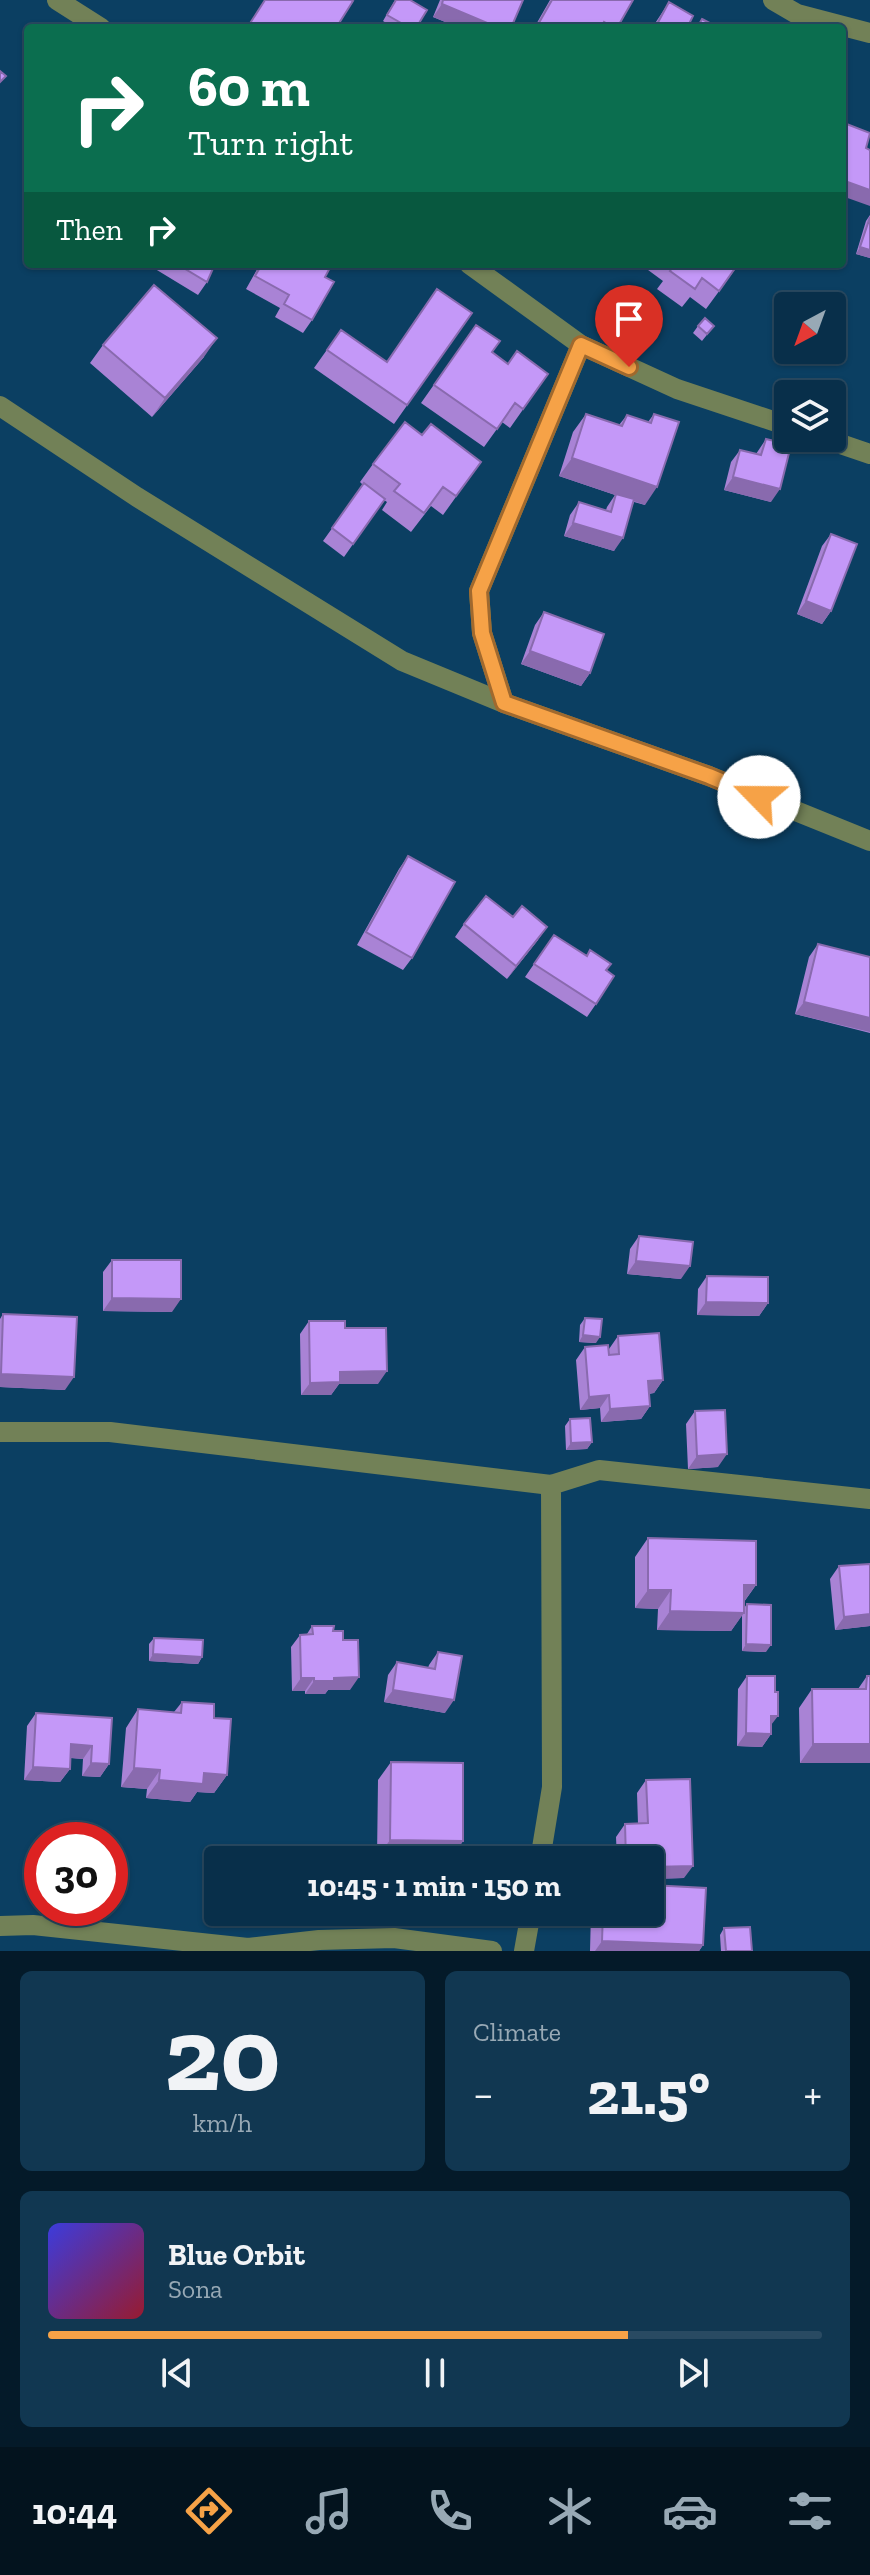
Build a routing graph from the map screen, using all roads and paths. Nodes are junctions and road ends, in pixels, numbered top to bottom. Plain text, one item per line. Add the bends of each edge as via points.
1 (57, 0) edge
2 (773, 0) edge
3 (95, 24) edge
4 (835, 24) edge
5 (846, 27) edge
6 (870, 33) edge
7 (475, 268) edge
8 (581, 345) junction
9 (0, 406) edge
10 (774, 421) edge
11 (846, 446) edge
12 (870, 454) edge
13 (504, 703) junction
14 (870, 841) edge
15 (0, 1432) edge
16 (551, 1485) junction
17 (870, 1499) edge
18 (542, 1846) edge
19 (0, 1926) edge
20 (528, 1926) edge
21 (492, 1951) edge
22 (524, 1951) edge

1 - 3 street
2 - 4 street via 797,14
5 - 6 street
7 - 8 street
8 - 10 street via 677,389
8 - 13 street via 479,591 482,633
9 - 13 street via 402,661
11 - 12 street
13 - 14 street via 709,776
15 - 16 street via 110,1432
16 - 17 street via 599,1470
16 - 18 street via 552,1787
19 - 21 street via 248,1948 394,1938
20 - 22 street

